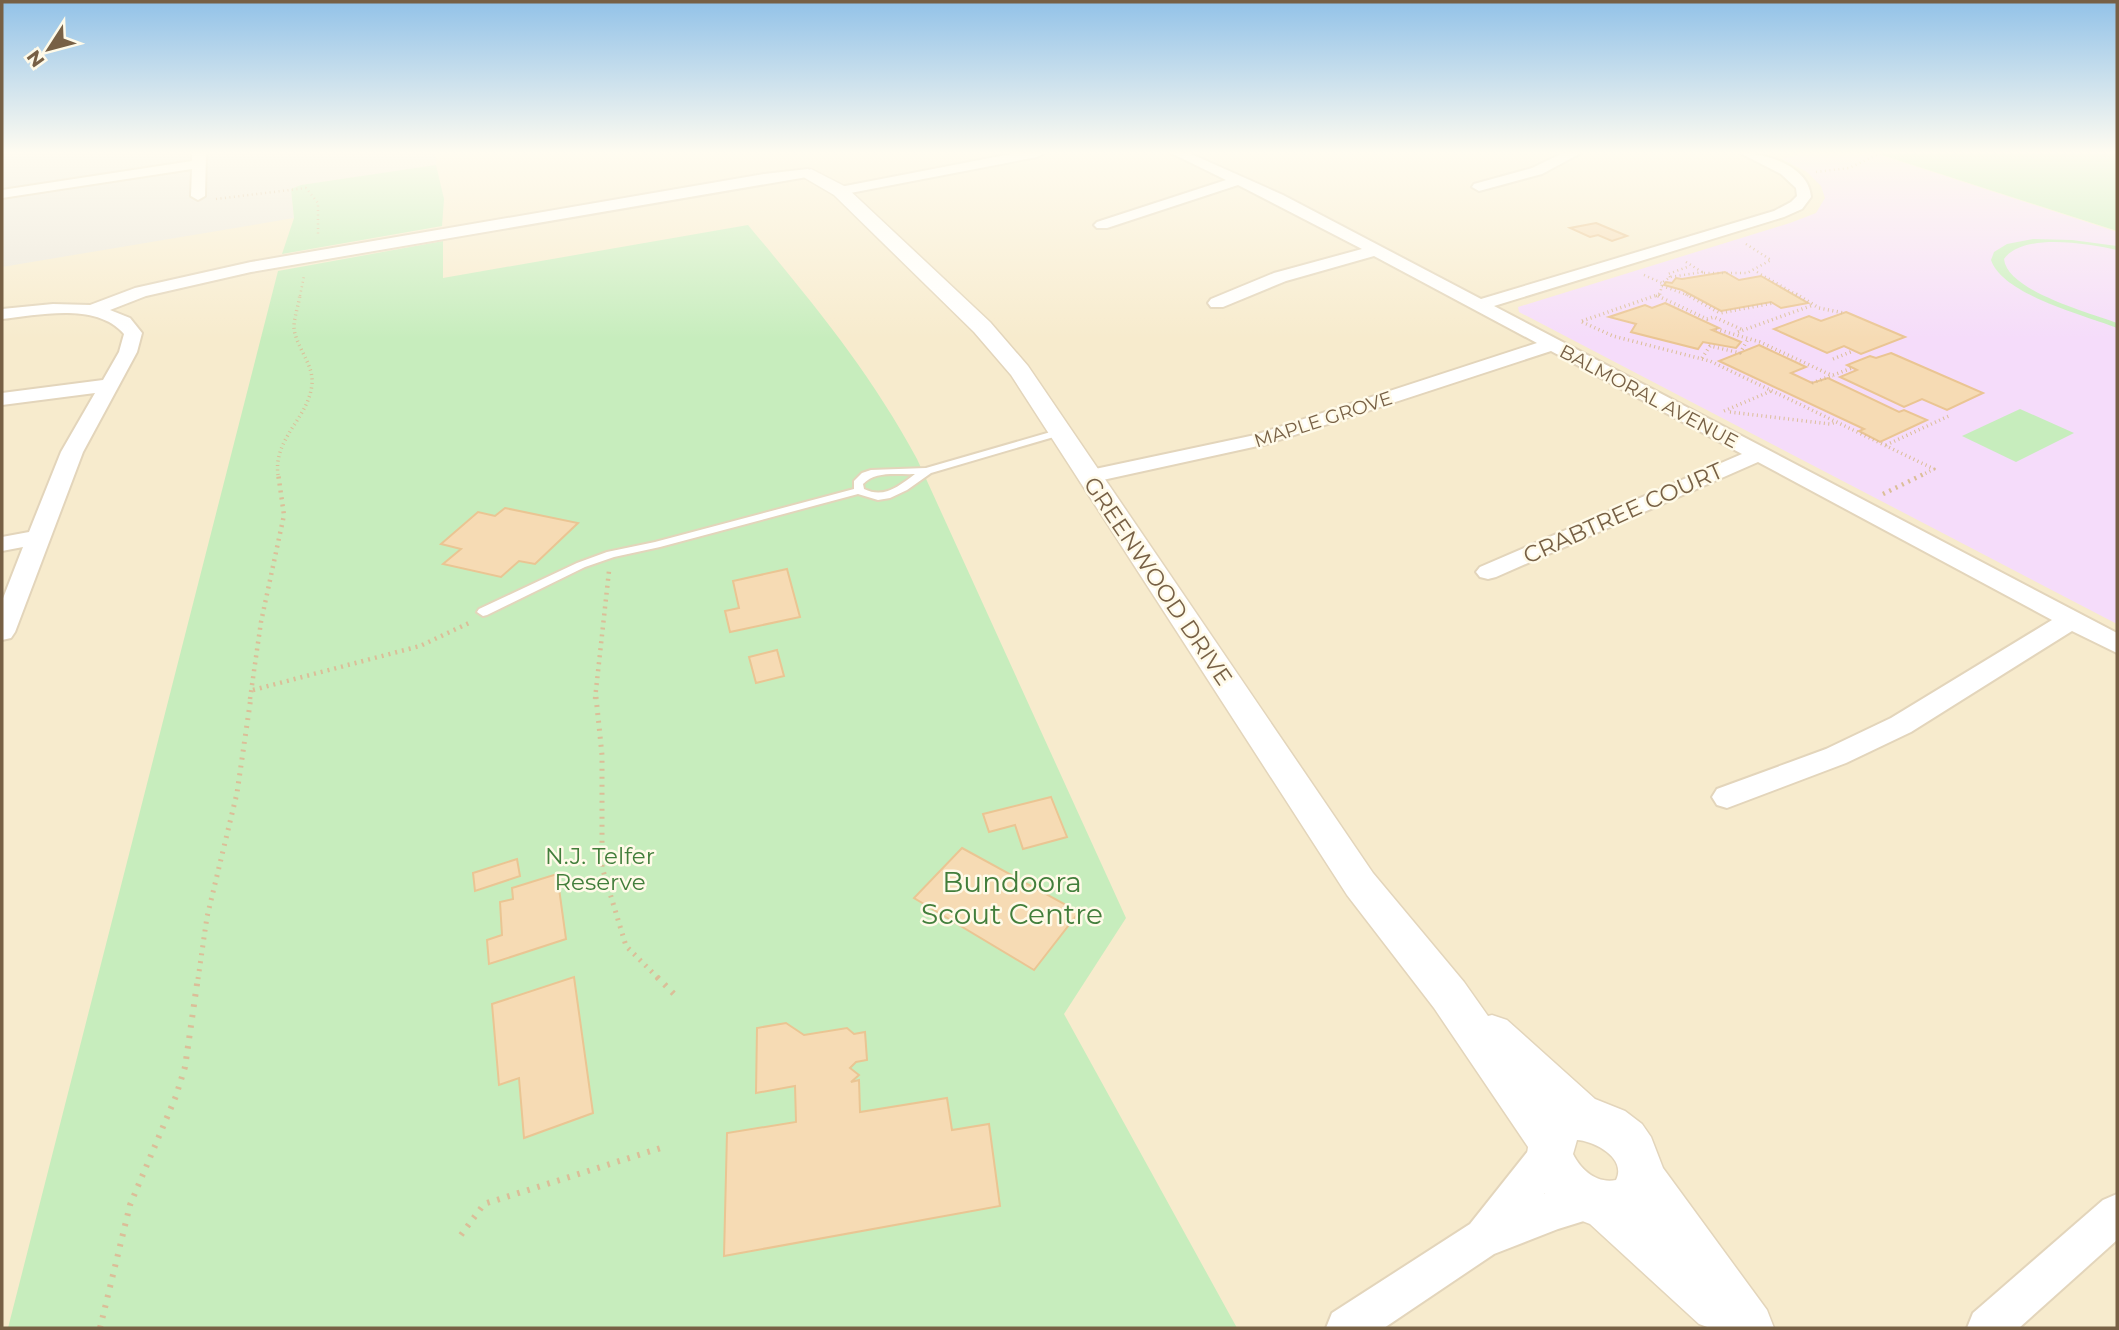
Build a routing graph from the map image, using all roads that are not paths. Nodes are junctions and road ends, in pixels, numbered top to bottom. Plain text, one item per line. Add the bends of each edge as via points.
1 (552, 215) edge
2 (863, 215) edge
3 (1132, 215) edge
4 (1308, 215) edge
5 (1779, 215) edge
6 (1102, 225) dead end
7 (1376, 250) junction
8 (1217, 303) dead end
9 (1479, 305) junction
10 (97, 312) junction
11 (2, 314) edge
12 (1552, 344) junction
13 (109, 385) junction
14 (2, 399) edge
15 (1061, 432) junction
16 (1759, 454) junction
17 (927, 471) junction
18 (1089, 477) junction
19 (859, 491) junction
20 (39, 537) junction
21 (2, 544) edge
22 (1488, 572) dead end
23 (483, 612) road end
24 (2072, 619) junction
25 (2, 632) edge
26 (2117, 643) edge
27 (1727, 797) dead end
28 (1561, 1138) junction
29 (1642, 1178) junction
30 (1596, 1203) junction
31 (2117, 1214) edge
32 (1481, 1239) junction
33 (1347, 1328) edge
34 (1742, 1328) edge
35 (1749, 1328) edge
36 (1988, 1328) edge

1 - 10 street via 173,284
2 - 15 street, GREENWOOD DRIVE via 996,341
3 - 6 street
4 - 7 street, BALMORAL AVENUE
5 - 9 street
7 - 8 street via 1280,277
7 - 9 street, BALMORAL AVENUE
9 - 12 street, BALMORAL AVENUE
10 - 11 street via 59,309
10 - 13 street via 123,321 133,334
12 - 16 street, BALMORAL AVENUE
12 - 18 street, MAPLE GROVE via 1259,440
13 - 14 street
13 - 20 street via 72,452
15 - 17 lane
15 - 18 street, GREENWOOD DRIVE
16 - 22 street, CRABTREE COURT
16 - 24 street, BALMORAL AVENUE
17 - 19 lane via 886,497
17 - 19 lane via 875,472 858,482
18 - 28 street, GREENWOOD DRIVE via 1360,884
19 - 23 lane via 611,554
20 - 21 street
20 - 25 street
24 - 26 street, BALMORAL AVENUE
24 - 27 street via 1901,725 1836,756
28 - 29 street via 1598,1121 1625,1138 1641,1165
28 - 30 street via 1563,1181
28 - 32 street via 1534,1178
29 - 30 street via 1631,1200 1619,1205
29 - 35 street
30 - 32 street via 1558,1209
30 - 34 street
31 - 36 street
32 - 33 street

